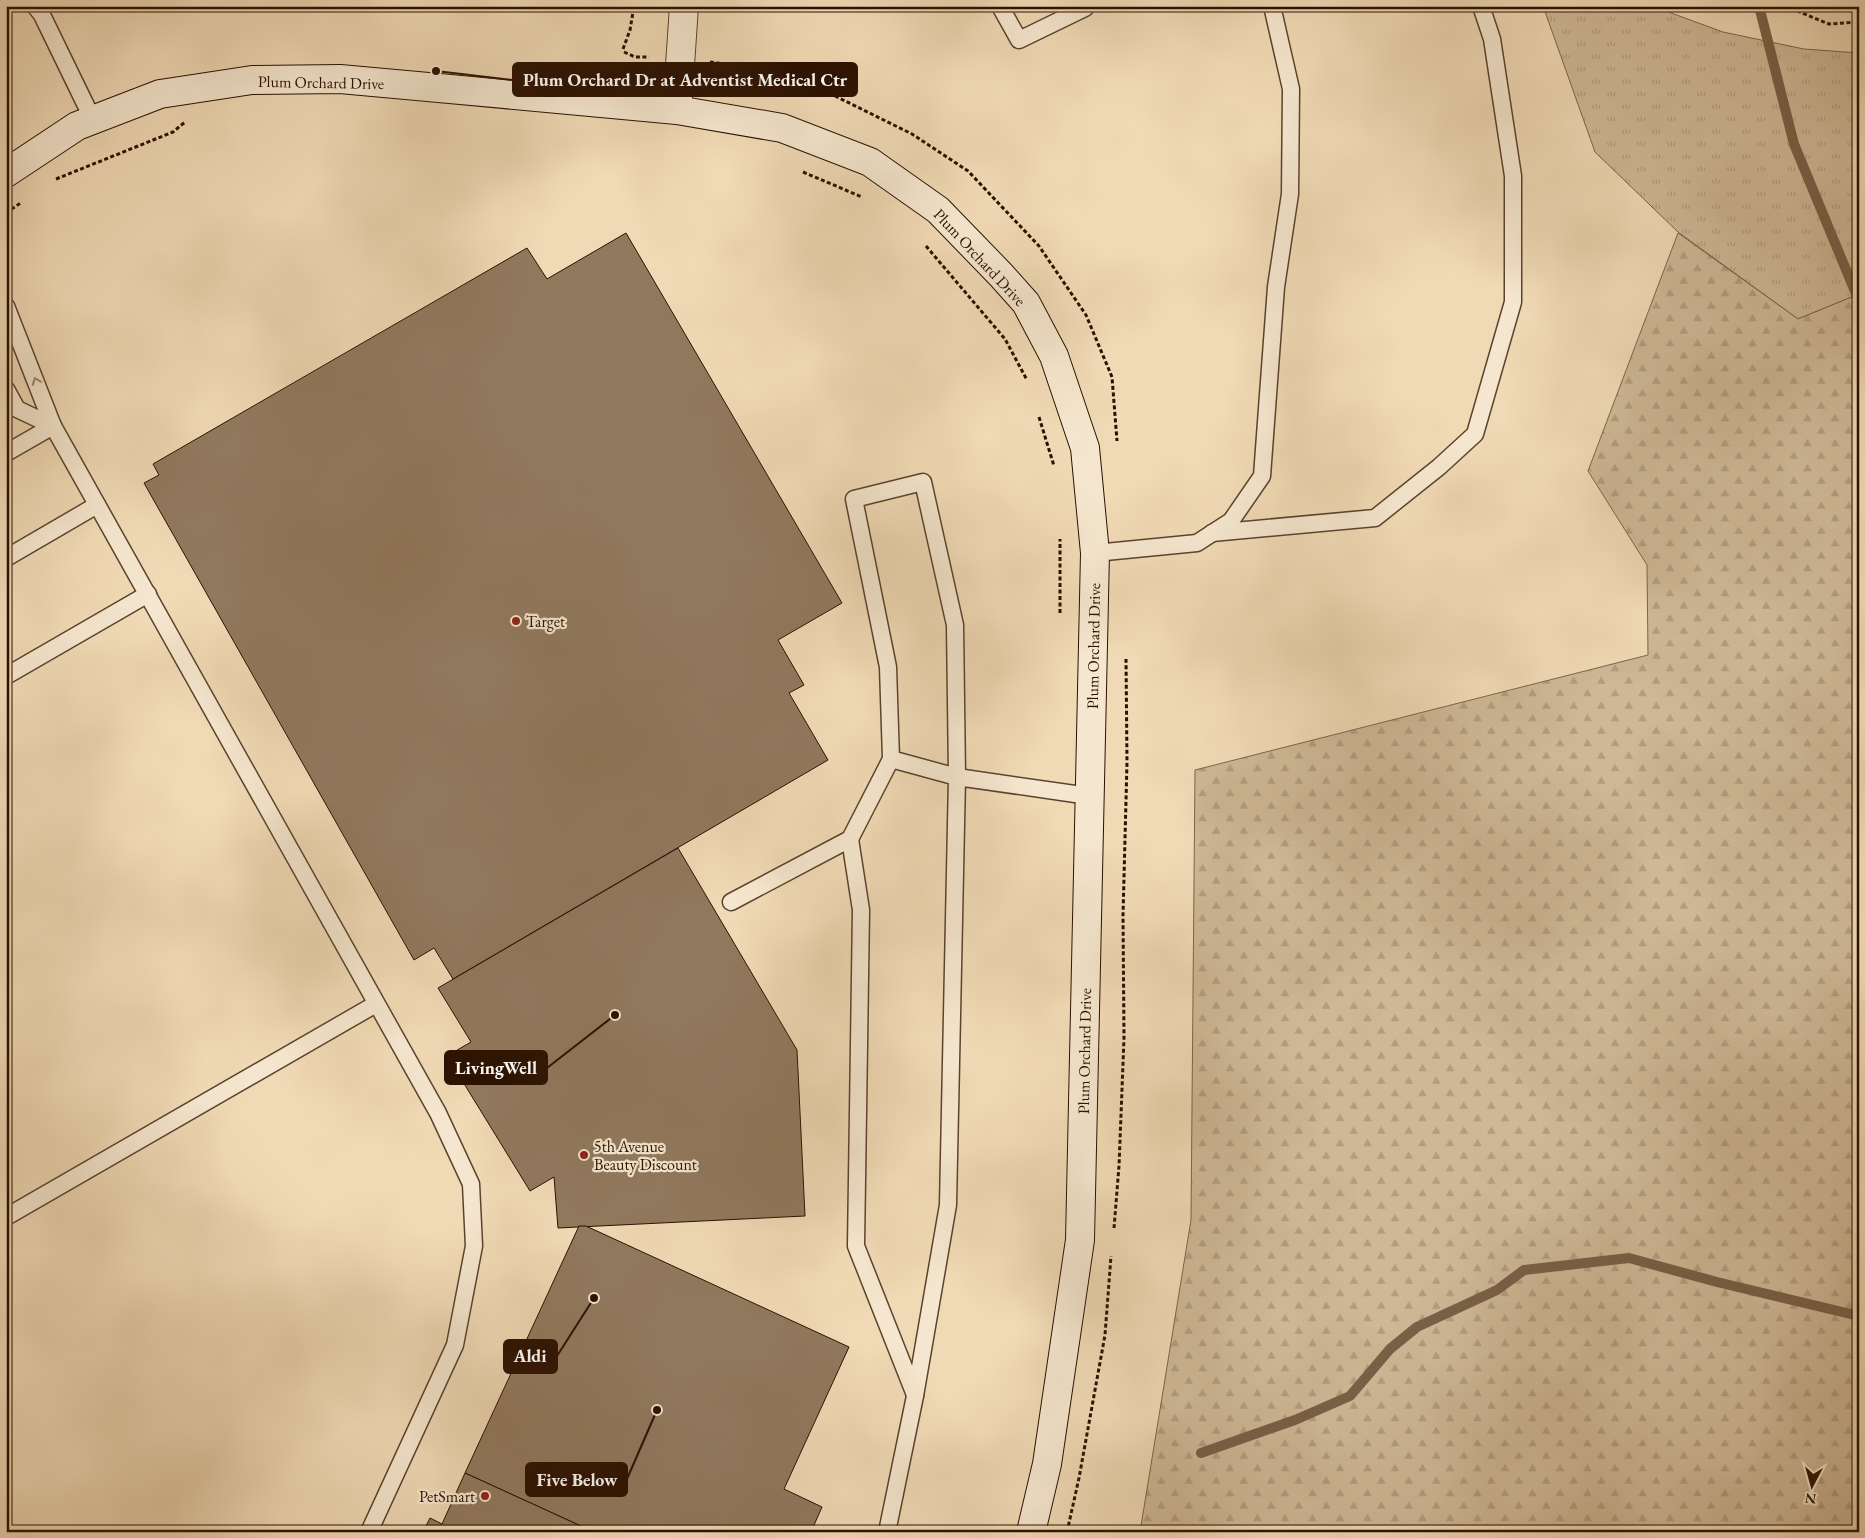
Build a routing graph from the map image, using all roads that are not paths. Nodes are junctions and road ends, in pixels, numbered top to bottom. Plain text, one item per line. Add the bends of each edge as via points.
1 (36, 6) edge
2 (684, 6) edge
3 (1000, 6) edge
4 (1085, 6) edge
5 (1272, 6) edge
6 (1481, 6) edge
7 (677, 110) junction
8 (93, 120) junction
9 (6, 173) edge
10 (6, 306) edge
11 (6, 389) edge
12 (53, 426) junction
13 (6, 452) edge
14 (97, 505) junction
15 (1212, 533) junction
16 (1095, 553) junction
17 (6, 558) edge
18 (148, 594) junction
19 (6, 676) edge
20 (891, 759) junction
21 (957, 777) junction
22 (1089, 796) junction
23 (850, 839) junction
24 (731, 902) dead end
25 (376, 1004) junction
26 (6, 1217) edge
27 (915, 1396) junction
28 (368, 1532) edge
29 (887, 1532) edge
30 (1031, 1532) edge

1 - 8 lane
2 - 7 street
3 - 4 lane via 1019,40
5 - 15 lane via 1291,89 1290,194 1276,287 1262,476 1231,521
6 - 15 lane via 1492,39 1514,176 1513,302 1475,434 1375,518
7 - 8 street, Plum Orchard Drive via 340,79 252,80 160,94
7 - 16 street, Plum Orchard Drive via 782,128 870,162 938,210 1001,275 1026,303 1054,356 1085,448
8 - 9 street, Plum Orchard Drive via 77,126
12 -> 10 lane
11 - 12 lane via 17,409
12 - 13 lane
12 - 14 lane
14 - 17 lane
14 - 18 lane
15 - 16 lane via 1198,543
16 - 22 street, Plum Orchard Drive
18 - 19 lane
18 - 25 lane
20 - 21 lane
20 - 21 lane via 888,667 854,499 923,482 955,624
20 - 23 lane
21 - 22 lane
21 - 27 lane via 948,1205
22 - 30 street, Plum Orchard Drive via 1080,1240 1047,1464
23 - 24 lane
23 - 27 lane via 861,910 856,1246
25 - 26 lane
25 - 28 lane via 438,1113 471,1184 474,1246 455,1345
27 - 29 lane

